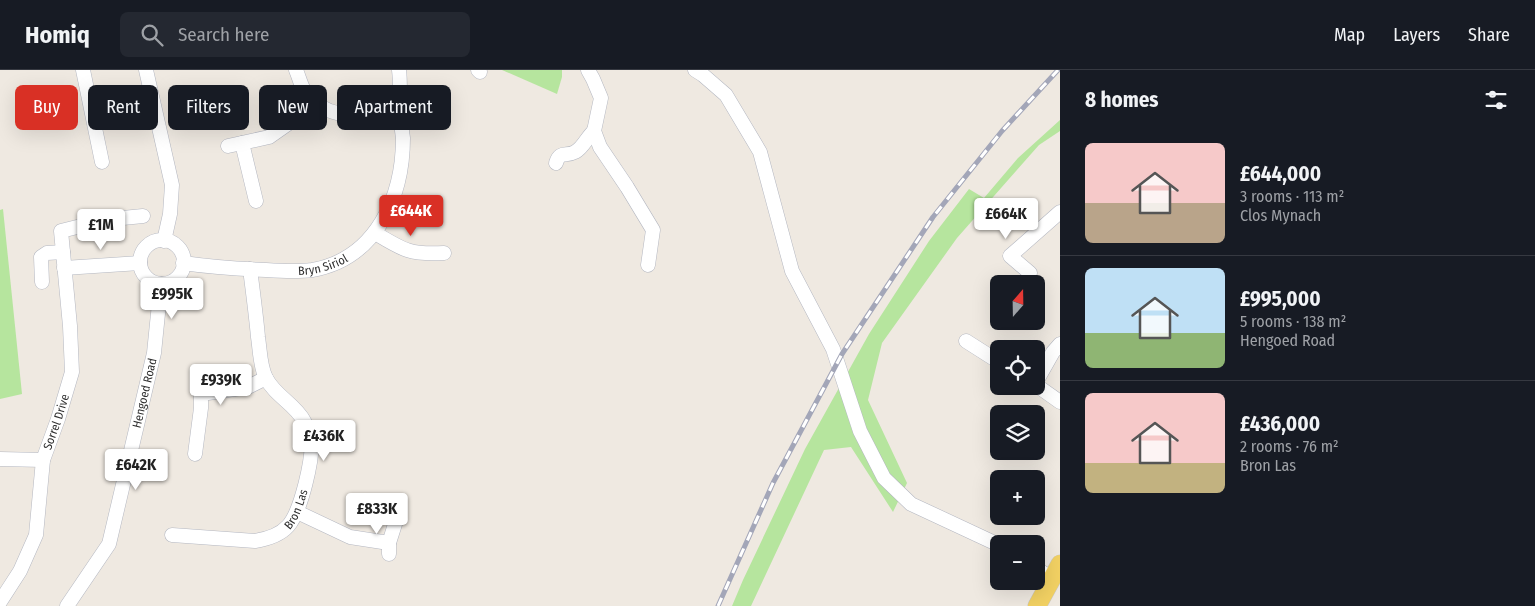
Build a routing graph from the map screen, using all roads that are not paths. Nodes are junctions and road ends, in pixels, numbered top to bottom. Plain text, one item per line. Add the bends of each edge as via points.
1 (83, 70) edge
2 (146, 70) edge
3 (296, 70) edge
4 (399, 70) edge
5 (588, 70) edge
6 (694, 70) edge
7 (302, 85) edge
8 (399, 85) edge
9 (279, 130) edge
10 (401, 130) edge
11 (594, 131) junction
12 (102, 162) dead end
13 (556, 163) dead end
14 (256, 201) dead end
15 (1060, 212) edge
16 (143, 216) dead end
17 (375, 233) junction
18 (164, 241) junction
19 (63, 252) junction
20 (444, 253) dead end
21 (140, 263) junction
22 (183, 263) junction
23 (648, 265) dead end
24 (64, 268) junction
25 (250, 269) junction
26 (1030, 273) dead end
27 (42, 282) dead end
28 (161, 284) junction
29 (966, 341) dead end
30 (1060, 344) edge
31 (990, 356) edge
32 (1045, 367) edge
33 (266, 378) junction
34 (1045, 390) edge
35 (1059, 401) edge
36 (195, 454) dead end
37 (0, 459) edge
38 (43, 460) junction
39 (298, 512) junction
40 (396, 521) dead end
41 (172, 535) dead end
42 (990, 541) edge
43 (1056, 571) edge
44 (0, 601) edge
45 (67, 606) edge
46 (1037, 606) edge

1 - 12 street
2 - 18 street via 172,185
3 - 7 street
4 - 8 street, Bryn Siriol
5 - 11 street via 601,98
6 - 42 street via 726,95 760,152 792,270 833,349 860,431 884,478 911,504
9 - 14 street via 269,137 235,145
10 - 17 street, Bryn Siriol via 399,172 389,209
11 - 13 street via 578,151 560,155
11 - 23 street via 600,147 653,230
15 - 26 street via 1010,256
16 - 19 street, Sorrel Drive via 92,220 61,231
17 - 20 street via 398,248 411,252
17 - 25 street, Bryn Siriol via 359,249 334,264 312,270
18 - 21 street via 156,241 144,249
18 - 22 street via 180,250
19 - 24 street, Sorrel Drive
19 - 27 street via 47,253 41,257
21 - 24 street
21 - 28 street via 148,280
22 - 25 street, Bryn Siriol
22 - 28 street via 179,276
24 - 38 street, Sorrel Drive via 72,372
25 - 33 street, Bron Las
28 - 45 street, Hengoed Road via 154,353 109,544
29 - 31 street
30 - 32 street
33 - 36 street via 248,387 201,394
33 - 39 street, Bron Las via 279,395 298,411 311,439
34 - 35 street
37 - 38 street
38 - 44 street, Sorrel Drive via 36,535 20,571
39 - 40 street via 350,537 389,549
39 - 41 street, Bron Las via 288,526 267,539 254,541
43 - 46 main road

